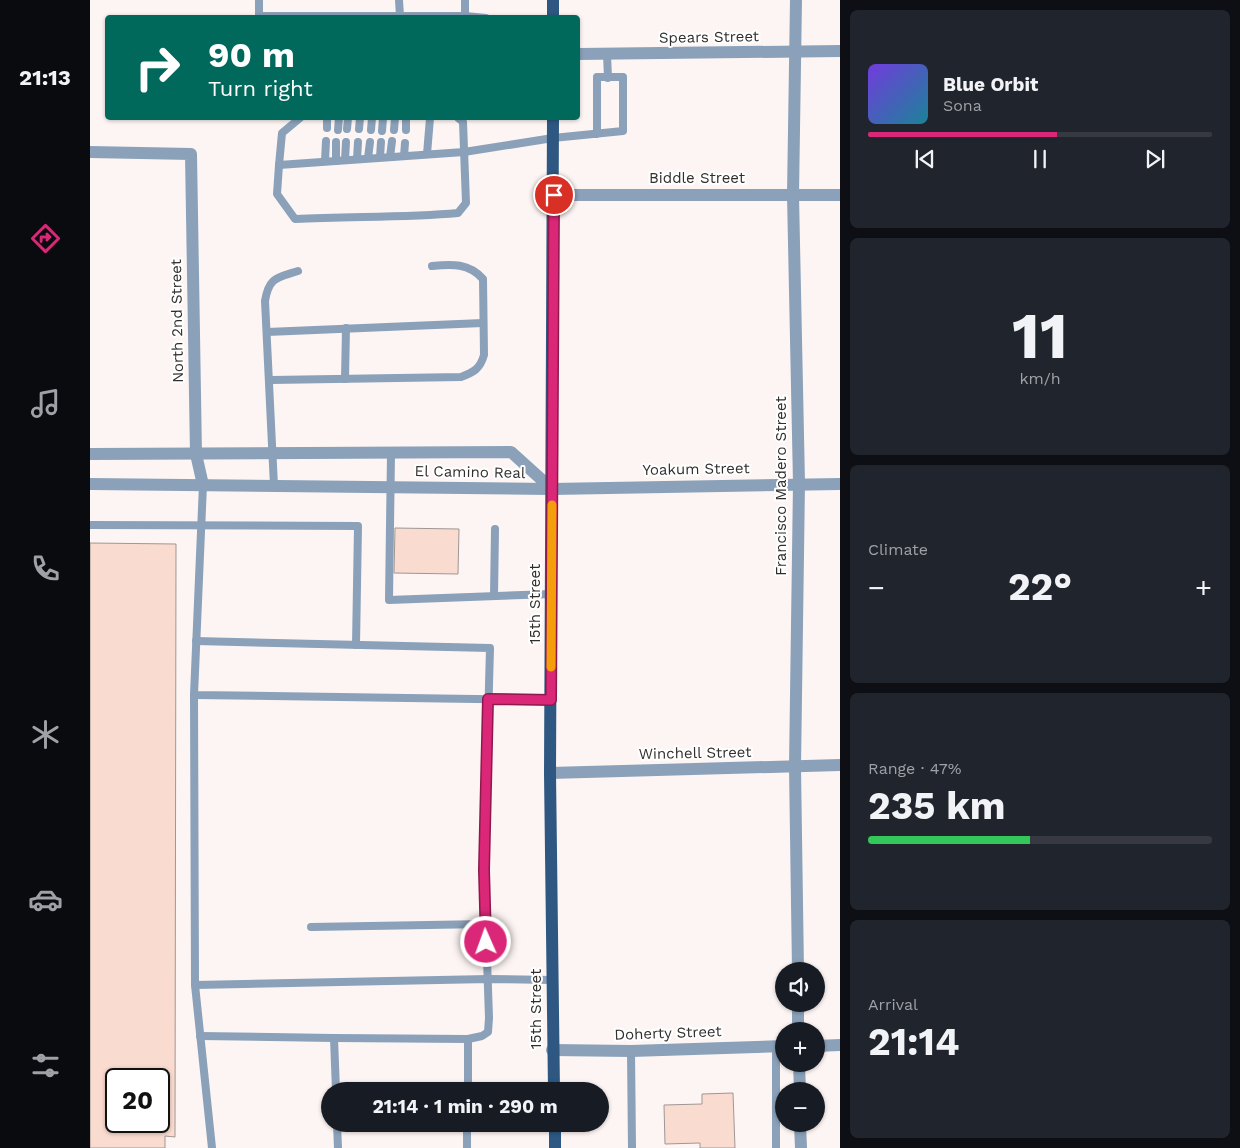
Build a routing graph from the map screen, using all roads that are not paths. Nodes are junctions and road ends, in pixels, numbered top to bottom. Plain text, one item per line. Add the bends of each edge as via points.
1 (259, 0) edge
2 (399, 0) edge
3 (465, 0) edge
4 (553, 0) edge
5 (796, 0) edge
6 (260, 15) edge
7 (400, 15) edge
8 (465, 15) edge
9 (553, 15) edge
10 (840, 51) edge
11 (797, 52) junction
12 (580, 54) edge
13 (607, 54) junction
14 (608, 78) junction
15 (298, 120) edge
16 (327, 120) edge
17 (338, 120) edge
18 (348, 120) edge
19 (360, 120) edge
20 (372, 120) edge
21 (383, 120) edge
22 (396, 120) edge
23 (406, 120) edge
24 (430, 120) edge
25 (460, 120) edge
26 (553, 120) edge
27 (327, 128) dead end
28 (347, 129) dead end
29 (359, 129) dead end
30 (338, 130) dead end
31 (371, 130) dead end
32 (394, 130) dead end
33 (406, 130) dead end
34 (382, 131) dead end
35 (597, 134) junction
36 (554, 138) junction
37 (326, 141) dead end
38 (336, 142) dead end
39 (346, 142) dead end
40 (358, 142) dead end
41 (370, 142) dead end
42 (381, 142) dead end
43 (392, 142) dead end
44 (405, 143) dead end
45 (90, 152) edge
46 (464, 152) junction
47 (427, 154) junction
48 (404, 156) junction
49 (380, 157) junction
50 (390, 157) junction
51 (368, 158) junction
52 (357, 159) junction
53 (336, 160) junction
54 (345, 160) junction
55 (325, 161) junction
56 (280, 165) junction
57 (793, 194) junction
58 (554, 195) junction
59 (840, 195) edge
60 (432, 266) dead end
61 (298, 270) dead end
62 (483, 322) junction
63 (346, 328) junction
64 (267, 332) junction
65 (345, 379) junction
66 (271, 380) junction
67 (392, 453) junction
68 (90, 454) edge
69 (196, 454) junction
70 (274, 454) junction
71 (799, 483) junction
72 (90, 484) edge
73 (840, 484) edge
74 (203, 485) junction
75 (274, 486) junction
76 (390, 487) junction
77 (552, 489) junction
78 (202, 524) junction
79 (90, 525) edge
80 (495, 529) dead end
81 (552, 594) junction
82 (494, 596) junction
83 (196, 642) junction
84 (356, 645) junction
85 (194, 694) junction
86 (488, 699) junction
87 (551, 700) junction
88 (840, 766) edge
89 (795, 767) junction
90 (550, 773) junction
91 (486, 924) junction
92 (311, 927) dead end
93 (798, 962) edge
94 (488, 979) junction
95 (552, 980) junction
96 (194, 985) junction
97 (200, 1036) junction
98 (334, 1038) junction
99 (468, 1038) junction
100 (840, 1045) edge
101 (775, 1046) edge
102 (825, 1046) edge
103 (552, 1050) junction
104 (631, 1051) junction
105 (779, 1072) edge
106 (336, 1082) edge
107 (468, 1082) edge
108 (554, 1082) edge
109 (337, 1132) edge
110 (467, 1132) edge
111 (554, 1132) edge
112 (800, 1132) edge
113 (212, 1148) edge
114 (338, 1148) edge
115 (467, 1148) edge
116 (555, 1148) edge
117 (632, 1148) edge
118 (776, 1148) edge
119 (801, 1148) edge

1 - 6 lane
2 - 7 lane
3 - 8 lane
4 - 9 main road
5 - 11 street, Francisco Madero Street
10 - 11 street, Spears Street
11 - 13 street, Spears Street
11 - 57 street, Francisco Madero Street
12 - 13 street, Spears Street
13 - 14 lane
14 - 35 lane via 597,77
14 - 35 lane via 623,77 623,131
15 - 56 lane via 282,133
16 - 27 lane
17 - 30 lane
18 - 28 lane
19 - 29 lane
20 - 31 lane
21 - 34 lane
22 - 32 lane
23 - 33 lane
24 - 47 lane
25 - 46 lane
26 - 36 main road, 15th Street
35 - 36 lane
36 - 46 lane
36 - 58 main road, 15th Street
37 - 55 lane
38 - 53 lane
39 - 54 lane
40 - 52 lane
41 - 51 lane
42 - 49 lane
43 - 50 lane
44 - 48 lane
45 - 69 street, North 2nd Street via 191,154
46 - 47 lane
46 - 56 lane via 466,203 458,213 420,216 295,219 277,194
47 - 48 lane
48 - 50 lane
49 - 50 lane
49 - 51 lane
51 - 52 lane
52 - 54 lane
53 - 54 lane
53 - 55 lane
55 - 56 lane
57 - 58 street, Biddle Street
57 - 59 street, Biddle Street
57 - 71 street, Francisco Madero Street
58 - 77 main road, 15th Street
60 - 62 lane via 468,266 475,270 483,279
61 - 64 lane via 273,279 267,288
62 - 63 lane
62 - 65 lane via 484,355 481,365 461,377
63 - 64 lane
63 - 65 lane
64 - 66 lane
65 - 66 lane
66 - 70 lane
67 - 70 street, El Camino Real
67 - 76 lane
67 - 77 street, El Camino Real via 511,452
68 - 69 street, El Camino Real
69 - 70 street, El Camino Real
69 - 74 street, North 2nd Street
70 - 75 lane
71 - 73 street, Yoakum Street
71 - 77 street, Yoakum Street
71 - 89 street, Francisco Madero Street
72 - 74 street, El Camino Real
74 - 75 street, El Camino Real
74 - 78 lane
75 - 76 street, El Camino Real
76 - 77 street, El Camino Real
76 - 82 lane via 389,600
77 - 81 main road, 15th Street
78 - 79 lane
78 - 83 lane
78 - 84 lane via 358,526
80 - 82 lane
81 - 82 lane
81 - 87 main road, 15th Street
83 - 84 lane
83 - 85 lane
84 - 86 lane via 490,648
85 - 86 lane
85 - 96 lane
86 - 87 lane
86 - 91 lane
87 - 90 main road, 15th Street
88 - 89 street, Winchell Street
89 - 90 street, Winchell Street
89 - 93 street, Francisco Madero Street
90 - 95 main road, 15th Street
91 - 92 lane
91 - 94 lane
94 - 95 lane
94 - 96 lane
94 - 99 lane via 488,1032
95 - 103 main road, 15th Street
96 - 97 lane
97 - 98 lane
97 - 113 lane
98 - 99 lane
98 - 106 lane
99 - 107 lane
100 - 102 street
101 - 104 street, Doherty Street
103 - 104 street, Doherty Street
103 - 108 main road, 15th Street
104 - 117 lane
105 - 118 lane
109 - 114 lane
110 - 115 lane
111 - 116 main road
112 - 119 street

